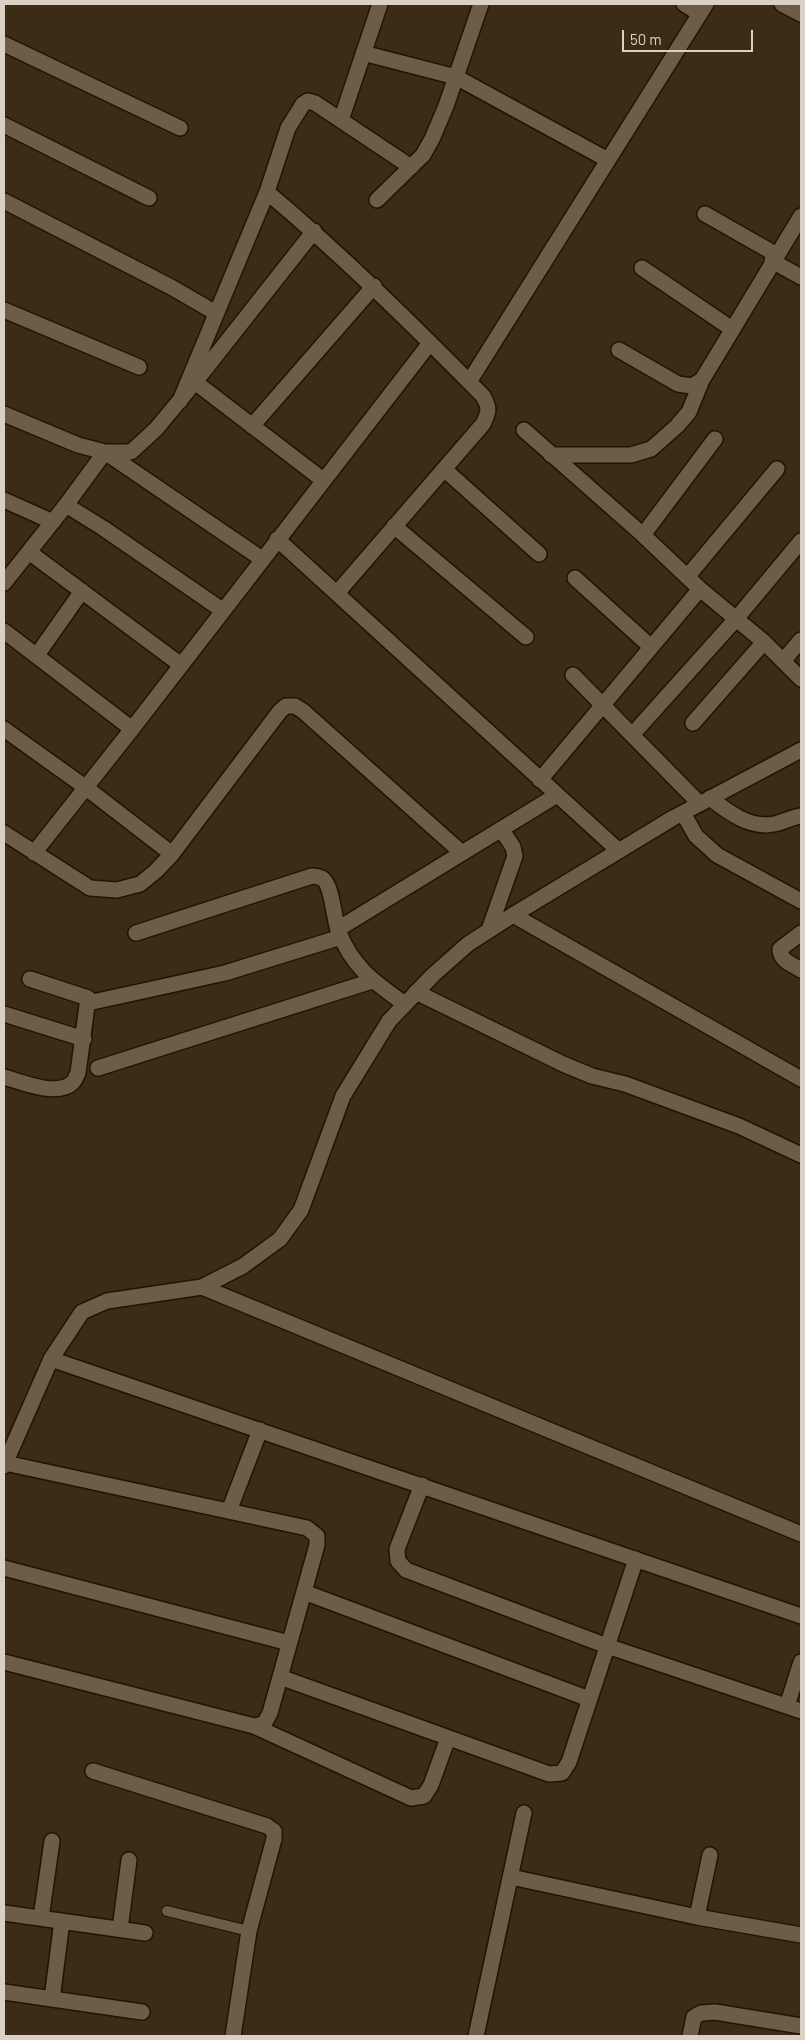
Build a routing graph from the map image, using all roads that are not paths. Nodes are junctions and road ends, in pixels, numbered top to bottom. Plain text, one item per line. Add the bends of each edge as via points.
1 (380, 4) edge
2 (481, 4) edge
3 (684, 4) edge
4 (782, 4) edge
5 (703, 9) edge
6 (801, 14) edge
7 (4, 44) edge
8 (363, 53) junction
9 (456, 77) junction
10 (341, 120) junction
11 (4, 125) edge
12 (180, 128) dead end
13 (608, 160) junction
14 (411, 167) junction
15 (267, 192) junction
16 (149, 198) dead end
17 (377, 200) dead end
18 (4, 201) edge
19 (705, 214) dead end
20 (801, 216) edge
21 (314, 231) junction
22 (774, 258) junction
23 (642, 268) dead end
24 (801, 277) edge
25 (374, 286) junction
26 (4, 310) edge
27 (216, 312) junction
28 (732, 329) junction
29 (430, 343) junction
30 (619, 350) dead end
31 (139, 366) dead end
32 (702, 380) junction
33 (195, 382) junction
34 (469, 382) junction
35 (180, 401) junction
36 (4, 414) edge
37 (252, 426) junction
38 (524, 430) dead end
39 (715, 439) dead end
40 (105, 452) junction
41 (551, 455) junction
42 (444, 469) junction
43 (777, 469) dead end
44 (323, 480) junction
45 (4, 500) edge
46 (66, 505) junction
47 (53, 522) junction
48 (394, 526) junction
49 (643, 535) junction
50 (277, 540) junction
51 (801, 541) edge
52 (29, 552) junction
53 (539, 554) dead end
54 (262, 559) junction
55 (687, 577) junction
56 (575, 578) dead end
57 (4, 583) edge
58 (700, 589) junction
59 (82, 591) junction
60 (337, 593) junction
61 (222, 610) junction
62 (736, 619) junction
63 (4, 631) edge
64 (526, 637) dead end
65 (801, 640) edge
66 (764, 642) junction
67 (651, 647) junction
68 (36, 656) junction
69 (783, 661) junction
70 (181, 665) junction
71 (573, 675) dead end
72 (801, 679) edge
73 (602, 705) junction
74 (693, 723) dead end
75 (4, 729) edge
76 (132, 729) junction
77 (632, 735) junction
78 (801, 750) edge
79 (540, 780) junction
80 (85, 787) junction
81 (557, 796) junction
82 (705, 801) junction
83 (682, 813) junction
84 (801, 816) edge
85 (501, 829) junction
86 (4, 833) edge
87 (619, 851) junction
88 (34, 853) junction
89 (462, 853) junction
90 (172, 854) junction
91 (801, 901) edge
92 (512, 915) junction
93 (489, 930) junction
94 (136, 933) dead end
95 (339, 933) junction
96 (801, 933) edge
97 (801, 970) edge
98 (30, 979) dead end
99 (372, 981) junction
100 (416, 992) junction
101 (88, 1003) junction
102 (404, 1004) junction
103 (4, 1014) edge
104 (84, 1039) junction
105 (98, 1068) dead end
106 (4, 1077) edge
107 (801, 1079) edge
108 (801, 1155) edge
109 (202, 1287) junction
110 (51, 1359) junction
111 (260, 1430) junction
112 (5, 1459) edge
113 (422, 1485) junction
114 (229, 1511) junction
115 (801, 1534) edge
116 (636, 1558) junction
117 (4, 1568) edge
118 (304, 1592) junction
119 (801, 1616) edge
120 (289, 1643) junction
121 (607, 1646) junction
122 (4, 1662) edge
123 (801, 1662) edge
124 (280, 1677) junction
125 (590, 1699) junction
126 (794, 1708) edge
127 (254, 1726) junction
128 (448, 1738) junction
129 (93, 1771) dead end
130 (524, 1813) dead end
131 (52, 1841) dead end
132 (710, 1855) dead end
133 (129, 1860) dead end
134 (511, 1877) junction
135 (167, 1910) dead end
136 (4, 1913) edge
137 (697, 1916) junction
138 (41, 1918) junction
139 (62, 1921) junction
140 (120, 1929) junction
141 (249, 1931) junction
142 (145, 1933) dead end
143 (801, 1935) edge
144 (4, 1992) edge
145 (52, 1999) junction
146 (142, 2012) dead end
147 (801, 2026) edge
148 (233, 2036) edge
149 (476, 2036) edge
150 (690, 2036) edge

1 - 8 street
2 - 9 street
3 - 5 street
4 - 6 street
5 - 13 street
7 - 12 street
8 - 9 street
8 - 10 street
9 - 13 street
9 - 14 street via 432,139
10 - 14 street
10 - 15 street via 315,103 308,101 303,104 288,128
11 - 16 street
13 - 34 street
14 - 17 street
15 - 21 street
15 - 27 street
18 - 27 street
19 - 22 street
20 - 22 street
21 - 25 street
21 - 33 street
22 - 24 street
22 - 28 street
23 - 28 street
25 - 29 street
25 - 37 street
26 - 31 street
27 - 35 street
28 - 32 street
29 - 34 street
29 - 44 street
30 - 32 street via 678,384 692,386
32 - 41 street via 689,412 651,449 631,455
33 - 35 street
33 - 37 street
34 - 42 street via 483,396 489,406 489,414
35 - 40 street via 150,436 131,452
36 - 40 street via 78,445
37 - 44 street
38 - 41 street
39 - 49 street
40 - 46 street
40 - 54 street
41 - 49 street
42 - 48 street
42 - 53 street
43 - 55 street
44 - 50 street
45 - 47 street
46 - 47 street
46 - 61 street
47 - 52 street
48 - 60 street
48 - 64 street
49 - 55 street
50 - 54 street
50 - 60 street
51 - 62 street
52 - 57 street
52 - 59 street
54 - 61 street
55 - 58 street
56 - 67 street
58 - 62 street
58 - 67 street
59 - 68 street
59 - 70 street
60 - 79 street
61 - 70 street
62 - 66 street
62 - 77 street
63 - 68 street
65 - 69 street
66 - 69 street
66 - 74 street
67 - 73 street
68 - 76 street
69 - 72 street
70 - 76 street
71 - 73 street
73 - 77 street
73 - 79 street
75 - 80 street
76 - 80 street
77 - 82 street
78 - 82 street
79 - 81 street
80 - 88 street
80 - 90 street
81 - 85 street
81 - 87 street
82 - 83 street
82 - 84 street via 760,825
83 - 87 street
83 - 91 street via 696,836 717,855
85 - 89 street
85 - 93 street via 515,856
86 - 88 street
87 - 92 street
88 - 90 street via 90,888 117,890 140,884
89 - 90 street via 303,711 295,706 286,706
89 - 95 street
92 - 93 street
92 - 107 street
93 - 100 street via 468,944
94 - 95 street via 318,876 324,880
95 - 99 street via 360,970
95 - 101 street via 224,973
96 - 97 street via 780,949 780,955
98 - 101 street via 88,998
99 - 102 street
99 - 105 street
100 - 102 street
100 - 108 street via 563,1064 739,1126
101 - 104 street
102 - 109 street via 389,1021 343,1096 301,1210 280,1239 242,1266
103 - 104 street
104 - 106 street via 78,1073 73,1083 63,1088 51,1090
109 - 110 street via 107,1301 92,1307 75,1320
109 - 115 street
110 - 111 street
110 - 112 street
111 - 113 street
111 - 114 street
112 - 114 street
113 - 116 street
113 - 121 street via 398,1549 398,1561 406,1570
114 - 118 street via 307,1528 317,1536
116 - 119 street
116 - 121 street
117 - 120 street
118 - 120 street
118 - 125 street
120 - 124 street
121 - 125 street
121 - 126 street
122 - 127 street
123 - 126 street
124 - 127 street via 270,1713 264,1724
124 - 128 street
125 - 128 street via 569,1762 562,1773 548,1774
127 - 128 street via 410,1798 424,1796 431,1785
129 - 141 street via 267,1826 274,1831
130 - 134 street
131 - 138 street
132 - 137 street
133 - 140 street
134 - 137 street
134 - 149 street
135 - 141 lane
136 - 138 street
137 - 143 street
138 - 139 street
139 - 140 street
139 - 145 street
140 - 142 street
141 - 148 street
144 - 145 street
145 - 146 street
147 - 150 street via 715,2012 701,2013 694,2017

